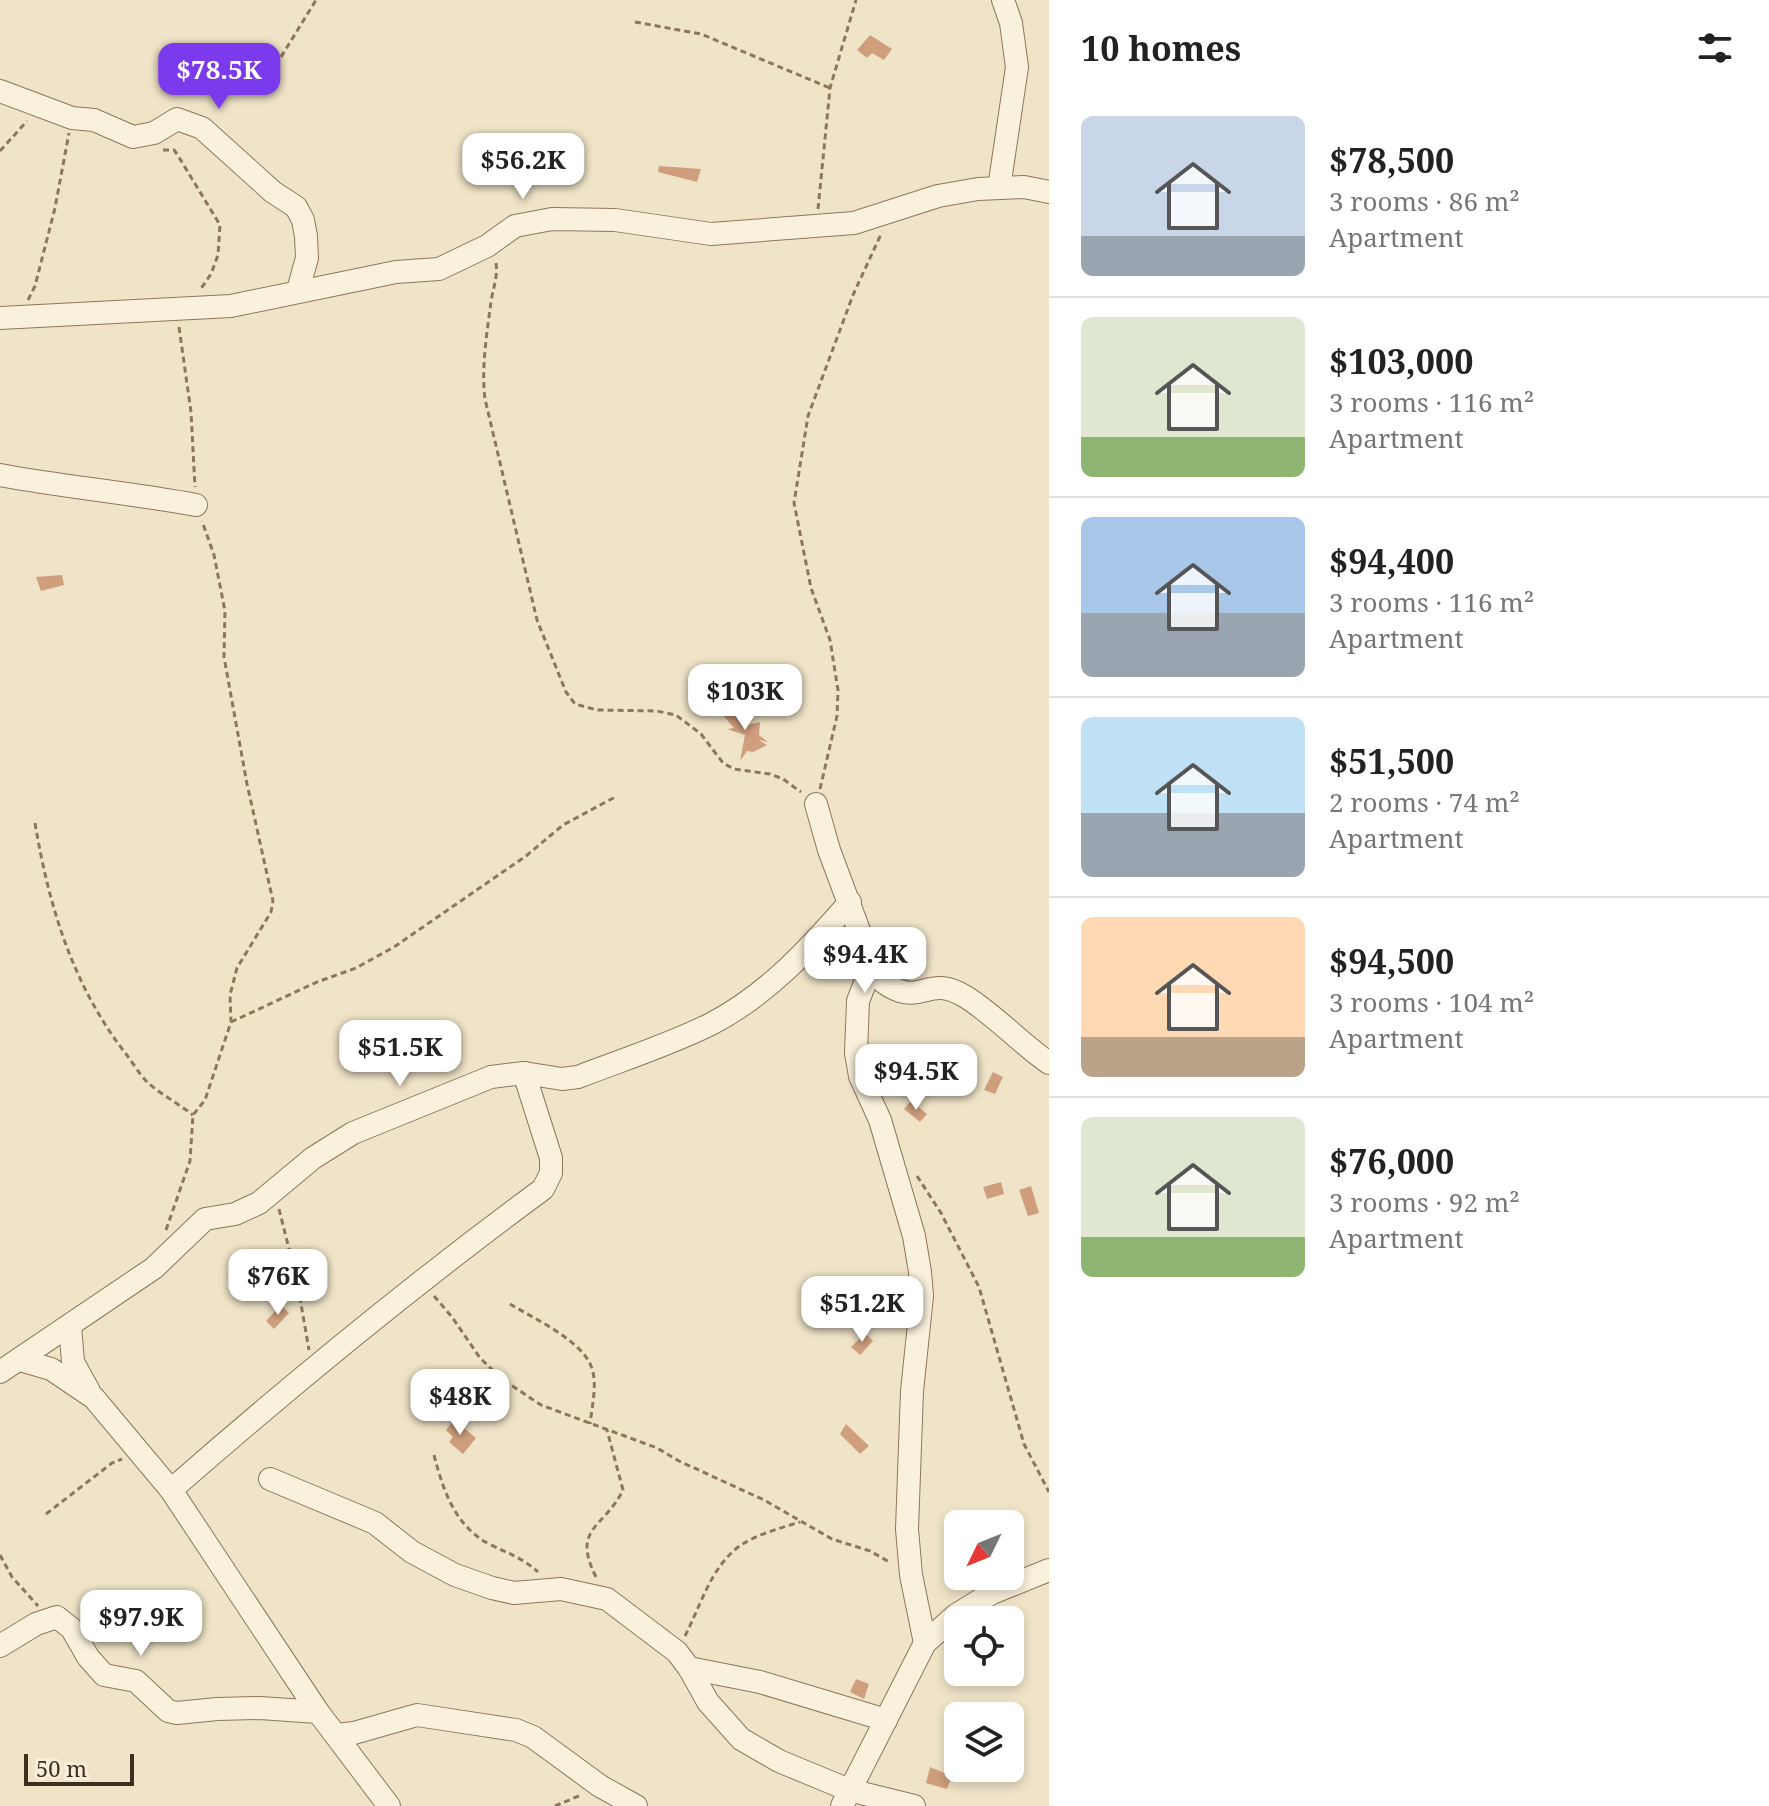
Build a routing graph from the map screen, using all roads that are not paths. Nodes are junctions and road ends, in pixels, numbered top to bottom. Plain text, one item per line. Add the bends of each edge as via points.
1 (1003, 0) edge
2 (1015, 0) edge
3 (1011, 23) junction
4 (0, 91) edge
5 (999, 188) junction
6 (1049, 192) edge
7 (301, 291) junction
8 (10, 318) edge
9 (0, 475) edge
10 (196, 505) road end
11 (816, 804) road end
12 (850, 902) junction
13 (871, 968) junction
14 (1049, 1063) edge
15 (524, 1073) junction
16 (70, 1326) junction
17 (20, 1360) junction
18 (0, 1372) edge
19 (94, 1398) junction
20 (270, 1479) dead end
21 (171, 1490) junction
22 (1049, 1570) edge
23 (925, 1643) junction
24 (0, 1646) edge
25 (683, 1660) junction
26 (318, 1712) junction
27 (886, 1720) junction
28 (337, 1735) junction
29 (846, 1798) edge
30 (389, 1806) edge
31 (636, 1806) edge
32 (914, 1806) edge

1 - 3 street
2 - 3 street
3 - 5 street via 1017,67
4 - 7 street via 133,137 177,119 202,128 296,207 306,236
5 - 6 street
5 - 7 street via 938,196 854,223 711,234 615,220 552,219 515,226 439,269
7 - 8 street via 231,306
9 - 10 street
11 - 12 street
12 - 13 street via 859,947
12 - 15 street via 783,974 711,1023 578,1077
13 - 14 street via 900,991 950,988
13 - 23 street via 858,1001 856,1053 914,1236 922,1296 907,1529
15 - 16 street via 491,1077 353,1133 248,1210 205,1219 158,1264
15 - 21 street via 551,1158 543,1189 248,1421
16 - 17 street
16 - 19 street via 73,1362
17 - 18 street
17 - 19 street via 51,1369
19 - 21 street
20 - 25 street via 375,1523 412,1552 455,1575 514,1593 561,1589 607,1599
21 - 26 street
22 - 23 street via 992,1593
23 - 27 street
24 - 26 street via 57,1617 104,1675 136,1681 168,1711
25 - 27 street
25 - 29 street via 708,1702 741,1739
26 - 28 street
27 - 29 street
28 - 30 street
28 - 31 street via 417,1715 516,1730
29 - 32 street

